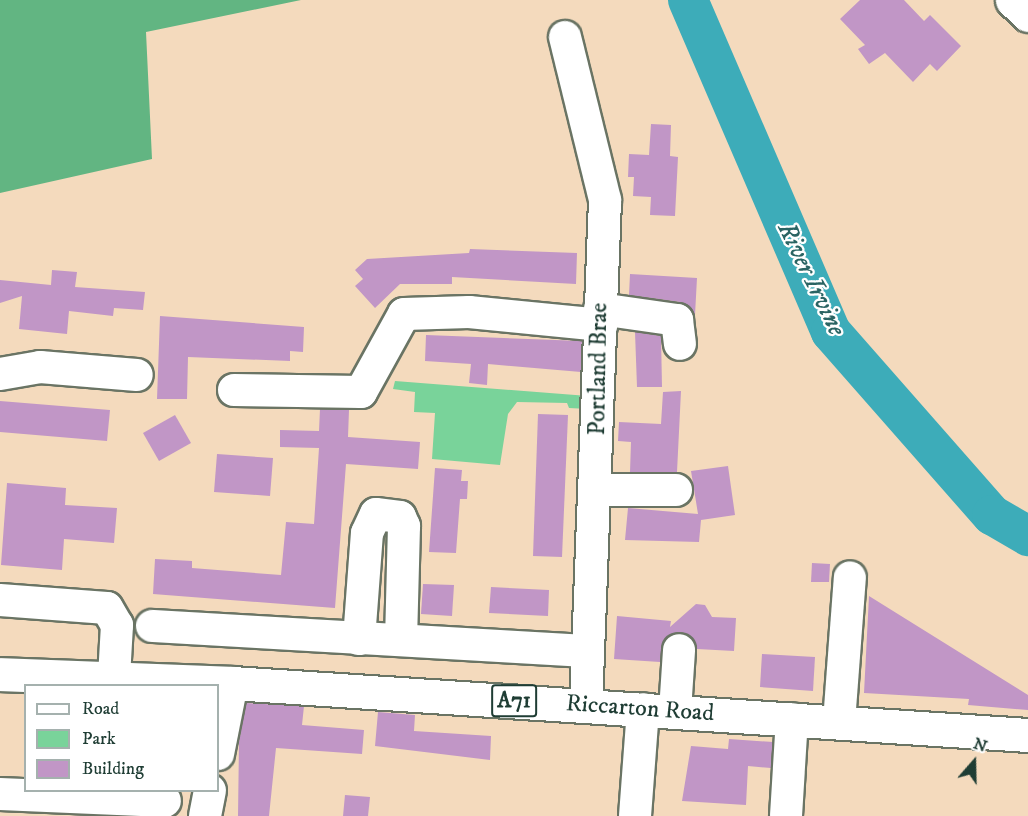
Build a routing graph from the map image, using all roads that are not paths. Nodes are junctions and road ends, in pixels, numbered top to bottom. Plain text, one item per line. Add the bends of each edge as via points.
1 (1012, 0) edge
2 (1028, 15) edge
3 (565, 37) dead end
4 (601, 317) junction
5 (680, 344) dead end
6 (0, 374) edge
7 (137, 375) dead end
8 (234, 390) dead end
9 (596, 490) junction
10 (676, 490) dead end
11 (850, 578) dead end
12 (0, 600) edge
13 (152, 626) dead end
14 (359, 639) junction
15 (401, 640) junction
16 (679, 650) dead end
17 (587, 651) junction
18 (0, 674) edge
19 (114, 677) junction
20 (232, 683) junction
21 (586, 706) junction
22 (659, 710) junction
23 (792, 719) junction
24 (839, 723) junction
25 (1028, 735) edge
26 (219, 749) edge
27 (210, 792) edge
28 (0, 794) edge
29 (165, 801) dead end
30 (112, 808) edge
31 (205, 816) edge
32 (635, 816) edge
33 (786, 816) edge

1 - 2 main road
3 - 4 street, Portland Brae via 606,200
4 - 5 street via 678,320
4 - 8 street via 404,314 361,393
4 - 9 street, Portland Brae
6 - 7 street via 40,367
9 - 10 street
9 - 17 street, Portland Brae
11 - 24 street
12 - 19 street via 107,608 117,625
13 - 14 street
14 - 15 street
14 - 15 street via 367,533 376,514 400,517 404,526
15 - 17 street
16 - 22 street
17 - 21 street, Portland Brae
18 - 19 main road, Riccarton Road / A71
19 - 20 main road, Riccarton Road / A71
20 - 21 main road, Riccarton Road / A71
20 - 26 street
21 - 22 main road, Riccarton Road / A71
22 - 23 main road, Riccarton Road / A71
22 - 32 street
23 - 24 main road, Riccarton Road / A71
23 - 33 street
24 - 25 main road, Riccarton Road / A71
27 - 31 street
28 - 30 street
29 - 30 street

